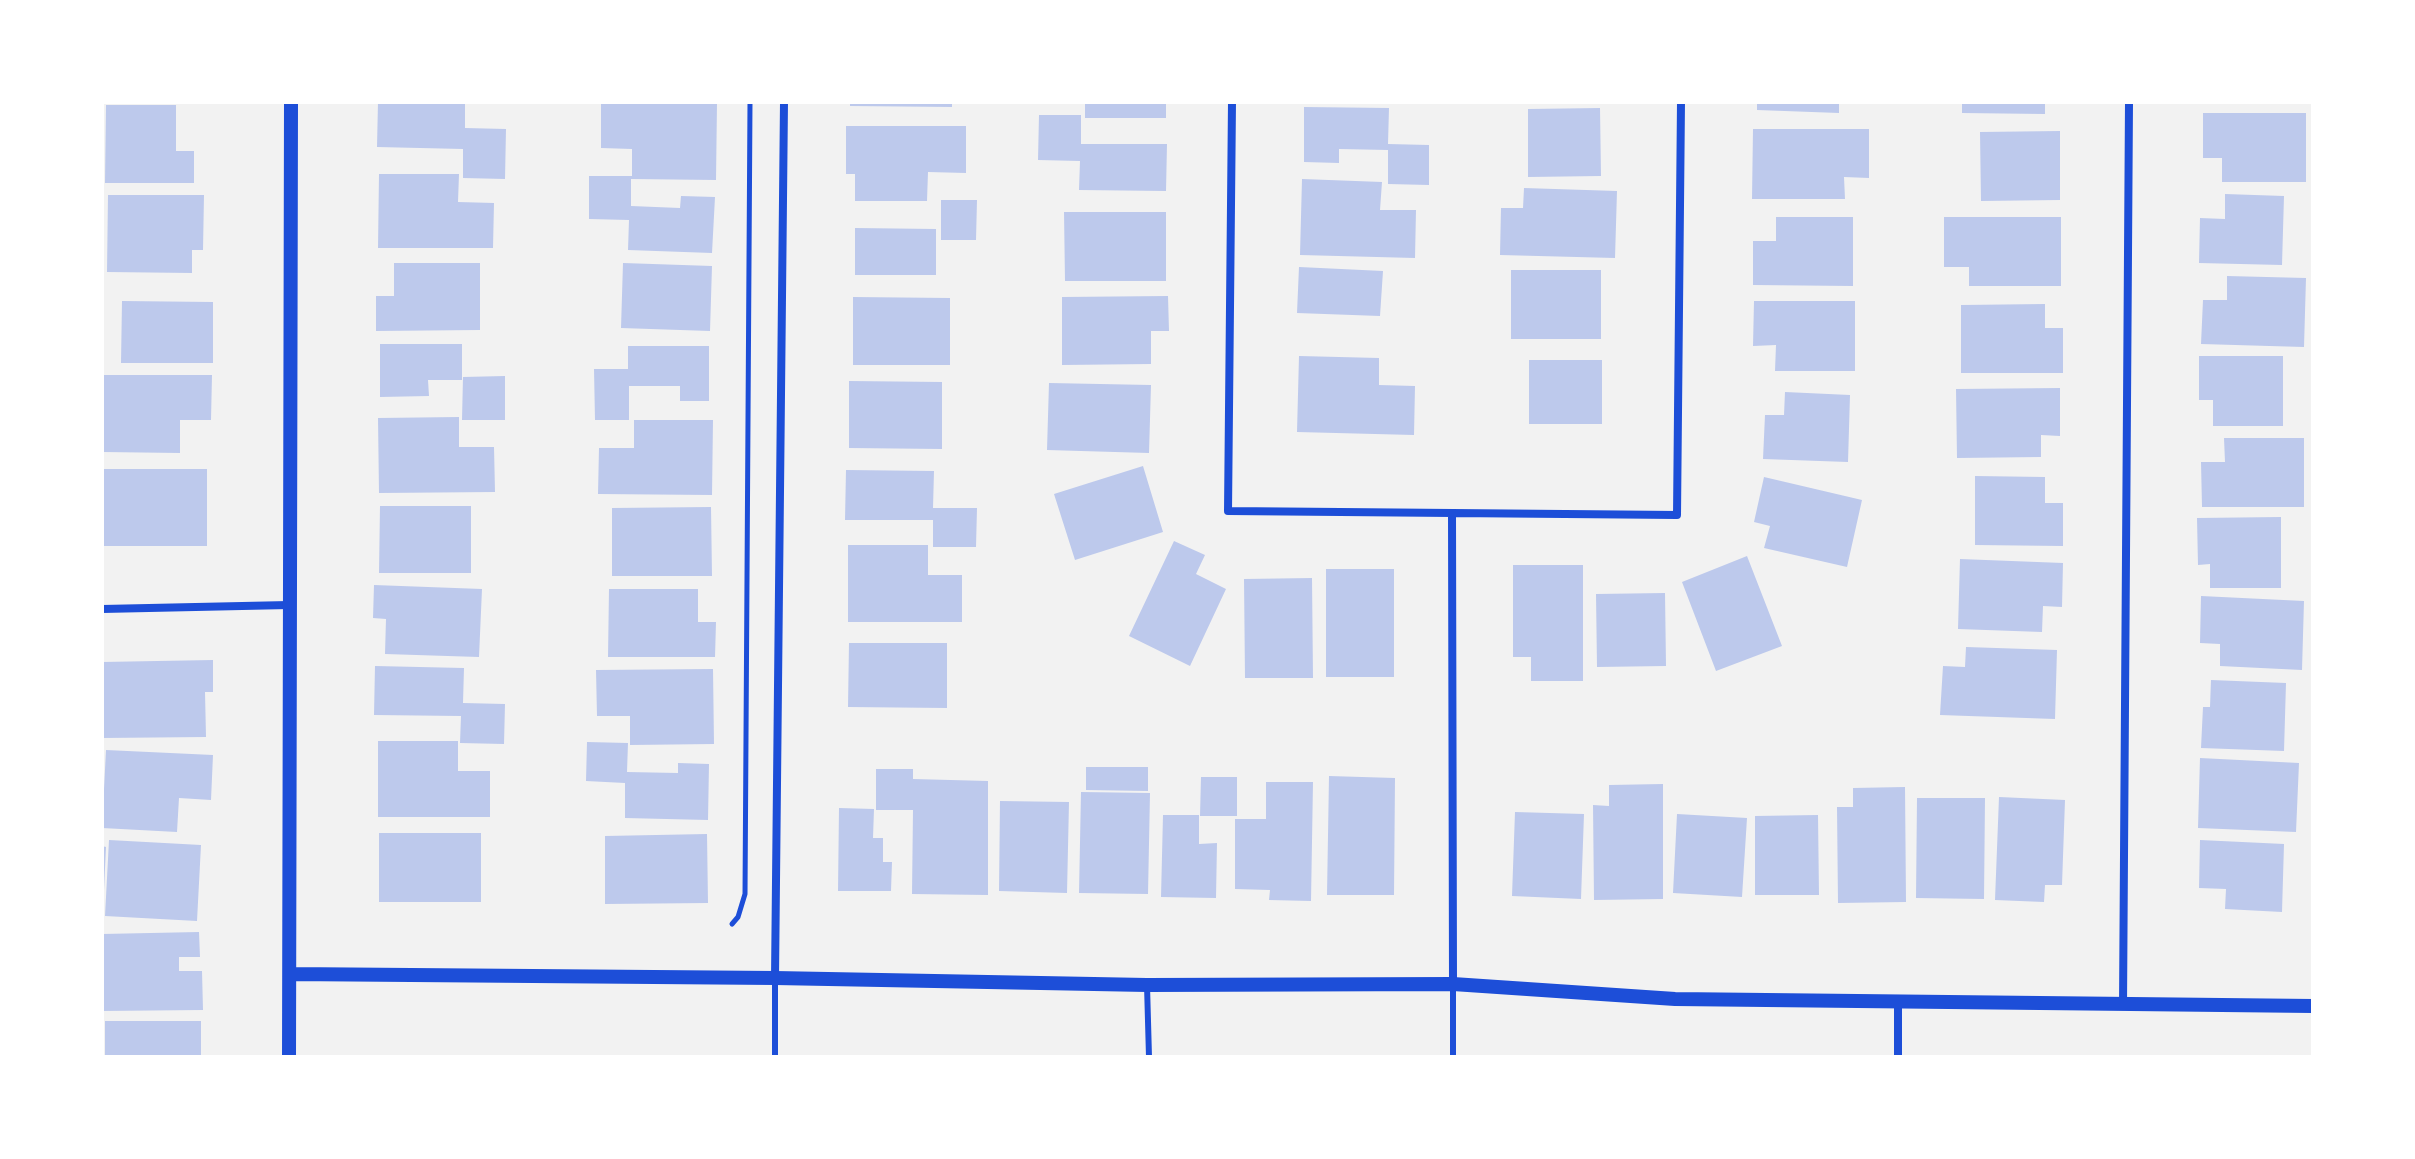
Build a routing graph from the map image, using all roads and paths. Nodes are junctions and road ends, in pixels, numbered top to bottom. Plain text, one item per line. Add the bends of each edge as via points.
1 (291, 102) edge
2 (750, 102) edge
3 (784, 102) edge
4 (1232, 102) edge
5 (1681, 102) edge
6 (2129, 102) edge
7 (1452, 513) junction
8 (289, 605) junction
9 (102, 609) edge
10 (732, 924) dead end
11 (290, 974) junction
12 (775, 978) junction
13 (1453, 984) junction
14 (1147, 985) junction
15 (1898, 1003) junction
16 (2123, 1005) junction
17 (2313, 1006) edge
18 (289, 1057) edge
19 (775, 1057) edge
20 (1149, 1057) edge
21 (1453, 1057) edge
22 (1898, 1057) edge

1 - 8 street
2 - 10 path via 745,894
3 - 12 street
4 - 7 street via 1228,511
5 - 7 street via 1677,515
6 - 16 street
7 - 13 street
8 - 9 street
8 - 11 street
11 - 12 street
11 - 18 street
12 - 14 street
12 - 19 lane
13 - 14 street
13 - 15 street via 1675,999
13 - 21 lane
14 - 20 lane
15 - 16 street
15 - 22 street
16 - 17 street

